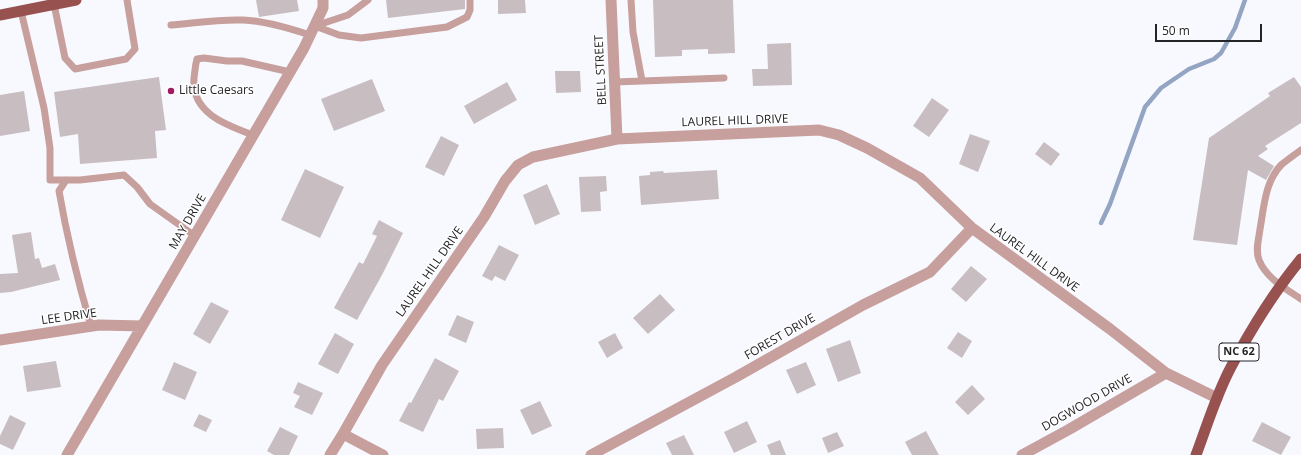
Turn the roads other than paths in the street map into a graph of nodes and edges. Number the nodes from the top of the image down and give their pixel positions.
1 (76, 0) edge
2 (128, 0) edge
3 (323, 0) edge
4 (368, 0) edge
5 (470, 0) edge
6 (611, 0) edge
7 (631, 0) edge
8 (54, 4) junction
9 (21, 11) junction
10 (0, 15) edge
11 (172, 25) dead end
12 (312, 30) junction
13 (290, 72) junction
14 (724, 78) dead end
15 (642, 81) junction
16 (615, 82) junction
17 (253, 135) junction
18 (617, 139) junction
19 (1301, 150) edge
20 (66, 180) junction
21 (972, 228) junction
22 (195, 236) junction
23 (1301, 259) edge
24 (1281, 286) junction
25 (1301, 299) edge
26 (91, 326) junction
27 (142, 326) junction
28 (0, 340) edge
29 (1166, 373) junction
30 (1218, 398) junction
31 (343, 434) junction
32 (67, 455) edge
33 (330, 455) edge
34 (383, 455) edge
35 (591, 455) edge
36 (1022, 455) edge
37 (1196, 455) edge

1 - 8 main road
2 - 8 lane
3 - 12 street, MAY DRIVE
4 - 12 lane
5 - 12 lane
6 - 16 street, BELL STREET
7 - 15 lane
8 - 9 main road
9 - 10 main road
9 - 20 lane
11 - 12 lane
12 - 13 street, MAY DRIVE
13 - 17 street, MAY DRIVE
13 - 17 lane
14 - 15 lane
15 - 16 lane
16 - 18 street, BELL STREET
17 - 22 street, MAY DRIVE
18 - 21 street, LAUREL HILL DRIVE
18 - 31 street, LAUREL HILL DRIVE
19 - 24 lane
20 - 22 lane
20 - 26 lane
21 - 29 street, LAUREL HILL DRIVE
21 - 35 street, FOREST DRIVE
22 - 27 street, MAY DRIVE
23 - 24 main road, NC 62
24 - 25 lane
24 - 30 main road, NC 62
26 - 27 street, LEE DRIVE
26 - 28 street, LEE DRIVE
27 - 32 street, MAY DRIVE
29 - 30 street, LAUREL HILL DRIVE
29 - 36 street, DOGWOOD DRIVE
30 - 37 main road, NC 62
31 - 33 street, LAUREL HILL DRIVE
31 - 34 street

